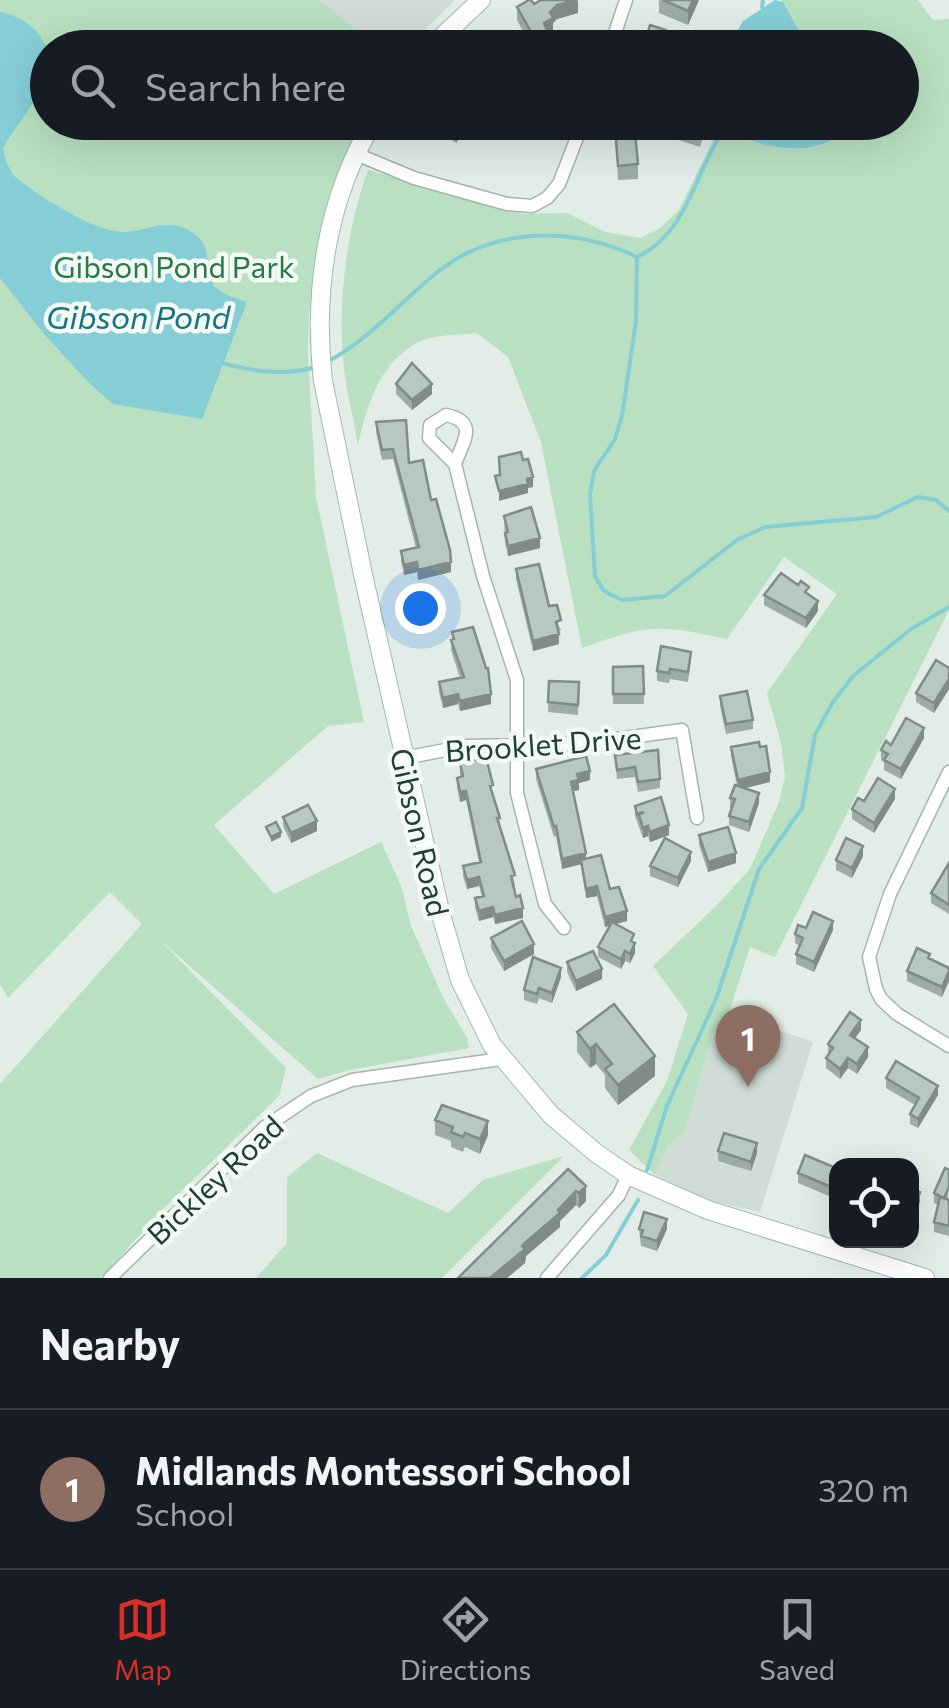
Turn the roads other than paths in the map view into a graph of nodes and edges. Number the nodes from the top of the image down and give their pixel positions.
1 (481, 0) edge
2 (626, 0) edge
3 (449, 30) edge
4 (616, 30) edge
5 (363, 140) edge
6 (576, 140) edge
7 (356, 154) junction
8 (455, 464) dead end
9 (517, 743) junction
10 (404, 758) junction
11 (949, 772) edge
12 (697, 818) dead end
13 (564, 928) dead end
14 (949, 1046) edge
15 (502, 1060) junction
16 (628, 1174) junction
17 (110, 1278) edge
18 (547, 1278) edge
19 (925, 1278) edge

1 - 3 street
2 - 4 street
5 - 7 street, Gibson Road
6 - 7 street
7 - 10 street, Gibson Road
8 - 9 street
9 - 10 street, Brooklet Drive
9 - 12 street, Brooklet Drive
9 - 13 street
10 - 15 street, Gibson Road
11 - 14 street
15 - 16 street, Gibson Road
15 - 17 street, Bickley Road
16 - 18 street
16 - 19 street, Gibson Road

